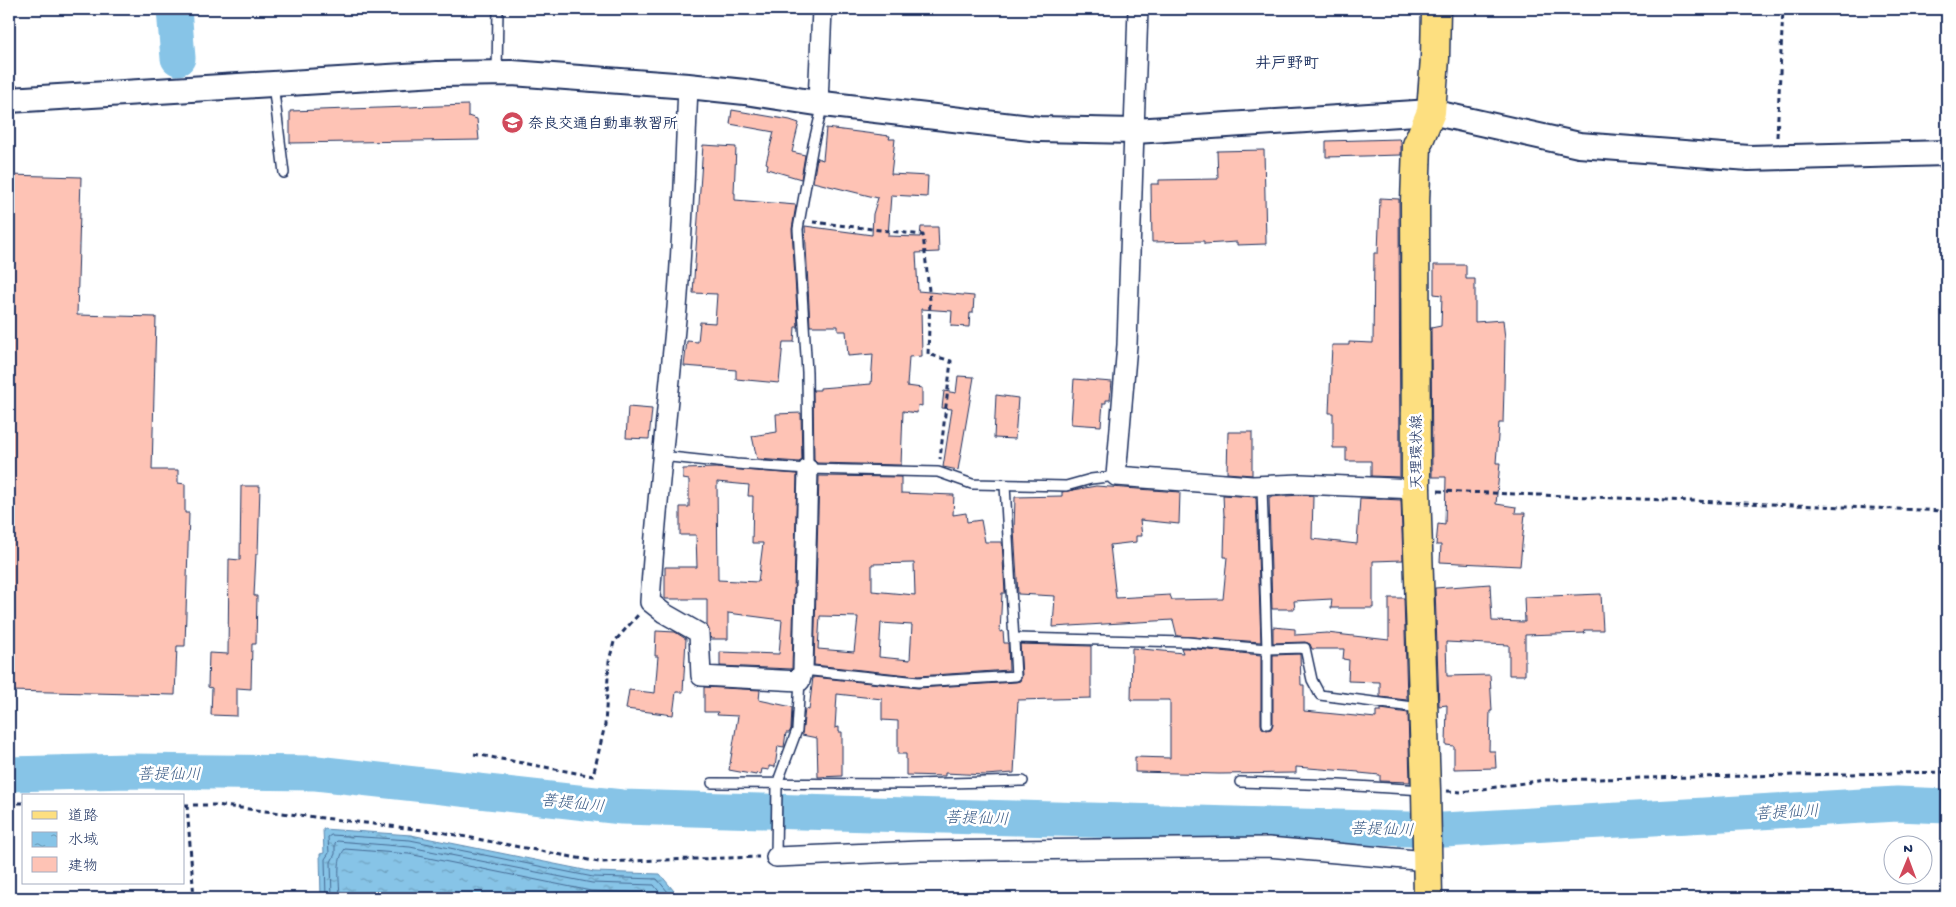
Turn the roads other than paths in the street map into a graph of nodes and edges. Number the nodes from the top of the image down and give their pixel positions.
1 (498, 9) edge
2 (822, 9) edge
3 (1138, 9) edge
4 (1436, 9) edge
5 (496, 73) junction
6 (273, 84) junction
7 (688, 86) junction
8 (9, 100) edge
9 (821, 104) junction
10 (1431, 112) junction
11 (1136, 132) junction
12 (1947, 154) edge
13 (284, 173) dead end
14 (661, 456) junction
15 (808, 469) junction
16 (1116, 476) junction
17 (1005, 485) junction
18 (1262, 486) junction
19 (1416, 489) junction
20 (1015, 638) junction
21 (1267, 649) junction
22 (802, 676) junction
23 (1423, 708) junction
24 (1267, 724) dead end
25 (1023, 781) dead end
26 (1240, 782) dead end
27 (712, 783) dead end
28 (776, 787) junction
29 (1426, 794) junction
30 (776, 853) joint
31 (1427, 857) junction
32 (1428, 898) edge

1 - 5 lane
2 - 9 street
3 - 11 street
4 - 10 main road, 天理環状線
5 - 6 street
5 - 7 street
6 - 8 street
6 - 13 lane
7 - 9 street
7 - 14 street
9 - 11 street
9 - 15 lane
10 - 11 street
10 - 12 street
10 - 19 main road, 天理環状線
11 - 16 street
14 - 15 lane
14 - 22 street
15 - 17 lane
15 - 22 street
16 - 17 lane
16 - 18 street
17 - 20 lane
18 - 19 street
18 - 21 lane
19 - 23 main road, 天理環状線
20 - 21 lane
20 - 22 lane
21 - 23 lane
21 - 24 lane
22 - 28 lane
23 - 29 main road, 天理環状線
25 - 28 lane
26 - 29 lane
27 - 28 lane
28 - 30 lane
29 - 31 main road, 天理環状線
30 - 31 street
31 - 32 main road, 天理環状線

